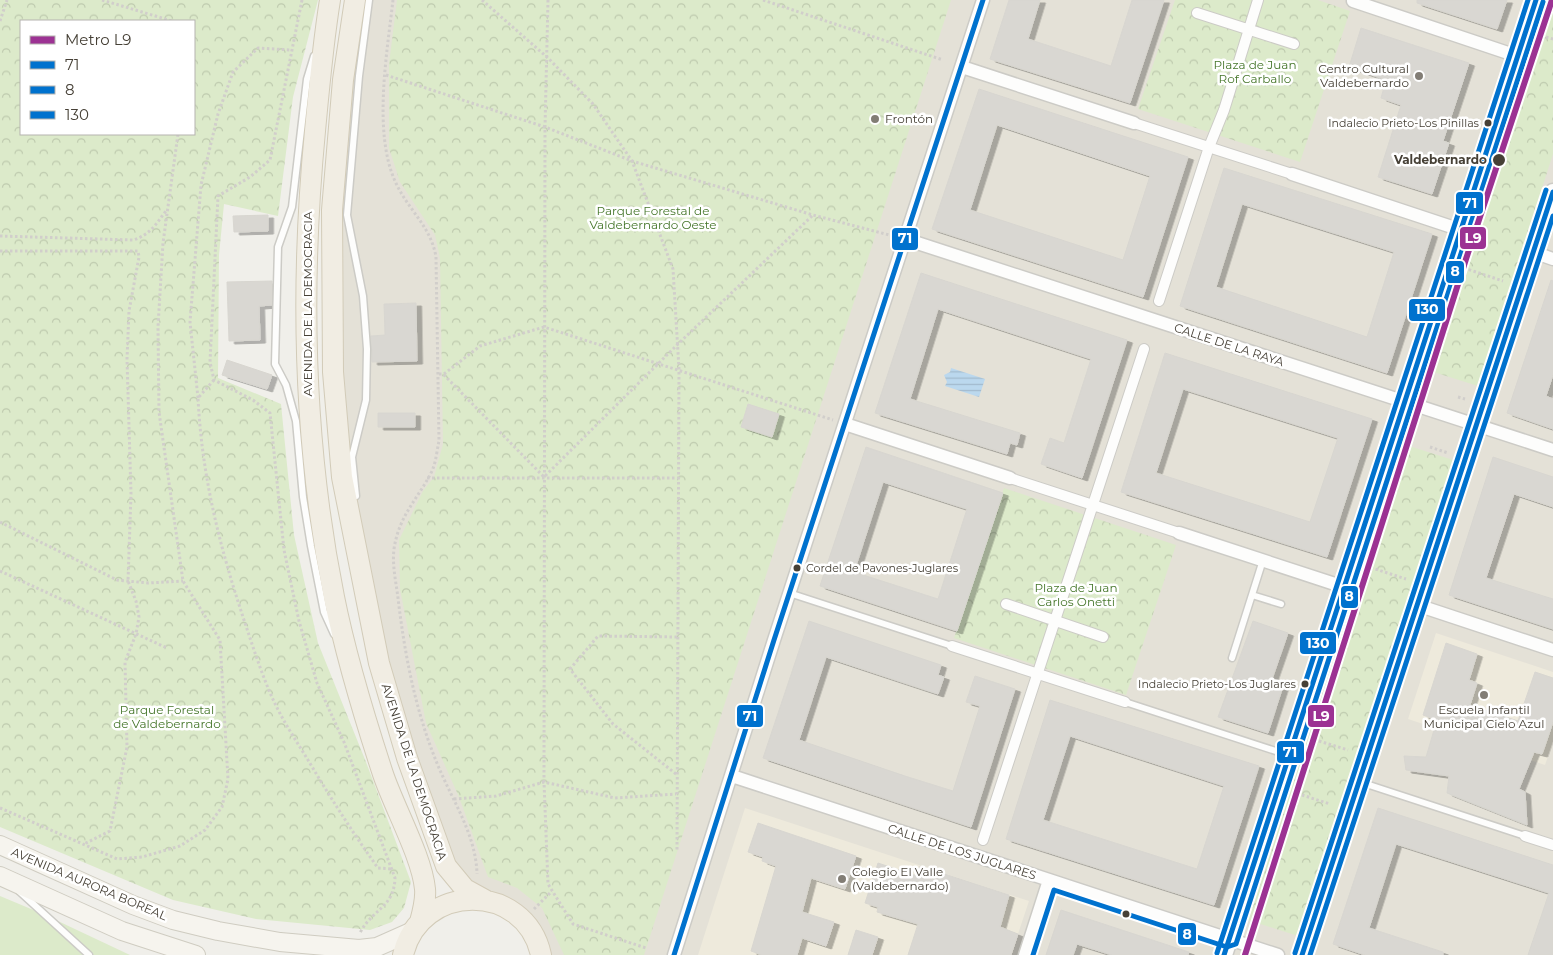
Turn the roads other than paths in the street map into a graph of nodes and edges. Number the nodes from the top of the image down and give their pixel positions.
1 (355, 0) edge
2 (369, 0) edge
3 (983, 0) edge
4 (1258, 0) edge
5 (1536, 0) edge
6 (1351, 1) edge
7 (330, 4) edge
8 (1197, 13) dead end
9 (1250, 31) junction
10 (1294, 44) dead end
11 (1518, 56) junction
12 (962, 67) junction
13 (1134, 123) joint
14 (1208, 147) junction
15 (1292, 174) joint
16 (1553, 192) edge
17 (1461, 230) junction
18 (905, 239) junction
19 (1533, 252) junction
20 (1553, 258) edge
21 (1159, 301) dead end
22 (1144, 349) dead end
23 (1404, 402) junction
24 (845, 424) junction
25 (1476, 425) junction
26 (1553, 450) edge
27 (1010, 478) joint
28 (1094, 505) junction
29 (357, 507) dead end
30 (1180, 533) joint
31 (362, 534) dead end
32 (1263, 560) junction
33 (1344, 587) junction
34 (789, 593) junction
35 (1252, 595) junction
36 (1006, 604) dead end
37 (1281, 604) dead end
38 (1416, 605) junction
39 (1056, 621) junction
40 (1103, 637) dead end
41 (952, 646) joint
42 (1553, 650) edge
43 (1232, 658) dead end
44 (379, 663) junction
45 (1037, 674) junction
46 (354, 678) junction
47 (1125, 702) joint
48 (1289, 755) junction
49 (732, 776) junction
50 (1359, 781) junction
51 (1525, 836) joint
52 (982, 840) dead end
53 (0, 845) edge
54 (1553, 845) edge
55 (3, 877) edge
56 (1049, 880) junction
57 (485, 900) junction
58 (417, 926) junction
59 (1226, 947) edge
60 (89, 955) edge
61 (196, 955) edge
62 (403, 955) edge
63 (541, 955) edge
64 (674, 955) edge
65 (1025, 955) edge
66 (1278, 955) edge
67 (1302, 955) edge

1 - 44 main road, AVENIDA DE LA DEMOCRACIA
2 - 29 lane
3 - 12 street
4 - 9 street
5 - 11 street
6 - 11 street
7 - 46 main road, AVENIDA DE LA DEMOCRACIA
7 - 46 lane
8 - 9 street
9 - 10 street
9 - 14 street
11 - 17 street
12 - 13 street
12 - 18 street
13 - 14 street
14 - 15 street
14 - 21 street
15 - 17 street
16 - 19 street
17 - 23 street
18 - 23 street, CALLE DE LA RAYA
18 - 24 street
19 - 20 street
19 - 25 street
22 - 28 street
23 - 25 street, CALLE DE LA RAYA
23 - 33 street
24 - 27 street
24 - 34 street
25 - 26 street, CALLE DE LA RAYA
25 - 38 street
27 - 28 street
28 - 30 street
28 - 39 street
30 - 32 street
31 - 44 lane
32 - 33 street
32 - 35 lane
33 - 48 street
34 - 41 lane
34 - 49 street
35 - 37 lane
35 - 43 lane
36 - 39 street
38 - 42 street
38 - 50 street
39 - 40 street
39 - 45 street
41 - 45 street
44 - 57 main road, AVENIDA DE LA DEMOCRACIA
45 - 47 street
45 - 52 street
46 - 58 main road, AVENIDA DE LA DEMOCRACIA
47 - 48 lane
48 - 59 street
49 - 56 street, CALLE DE LOS JUGLARES
49 - 64 street
50 - 51 lane
50 - 67 street
51 - 54 street
53 - 58 main road, AVENIDA AURORA BOREAL
55 - 60 lane
55 - 61 main road
56 - 59 street, CALLE DE LOS JUGLARES
56 - 65 street
57 - 58 main road
57 - 63 main road, AVENIDA DE LA DEMOCRACIA
58 - 62 main road, AVENIDA DE LA DEMOCRACIA
59 - 66 street, CALLE DE LOS JUGLARES

